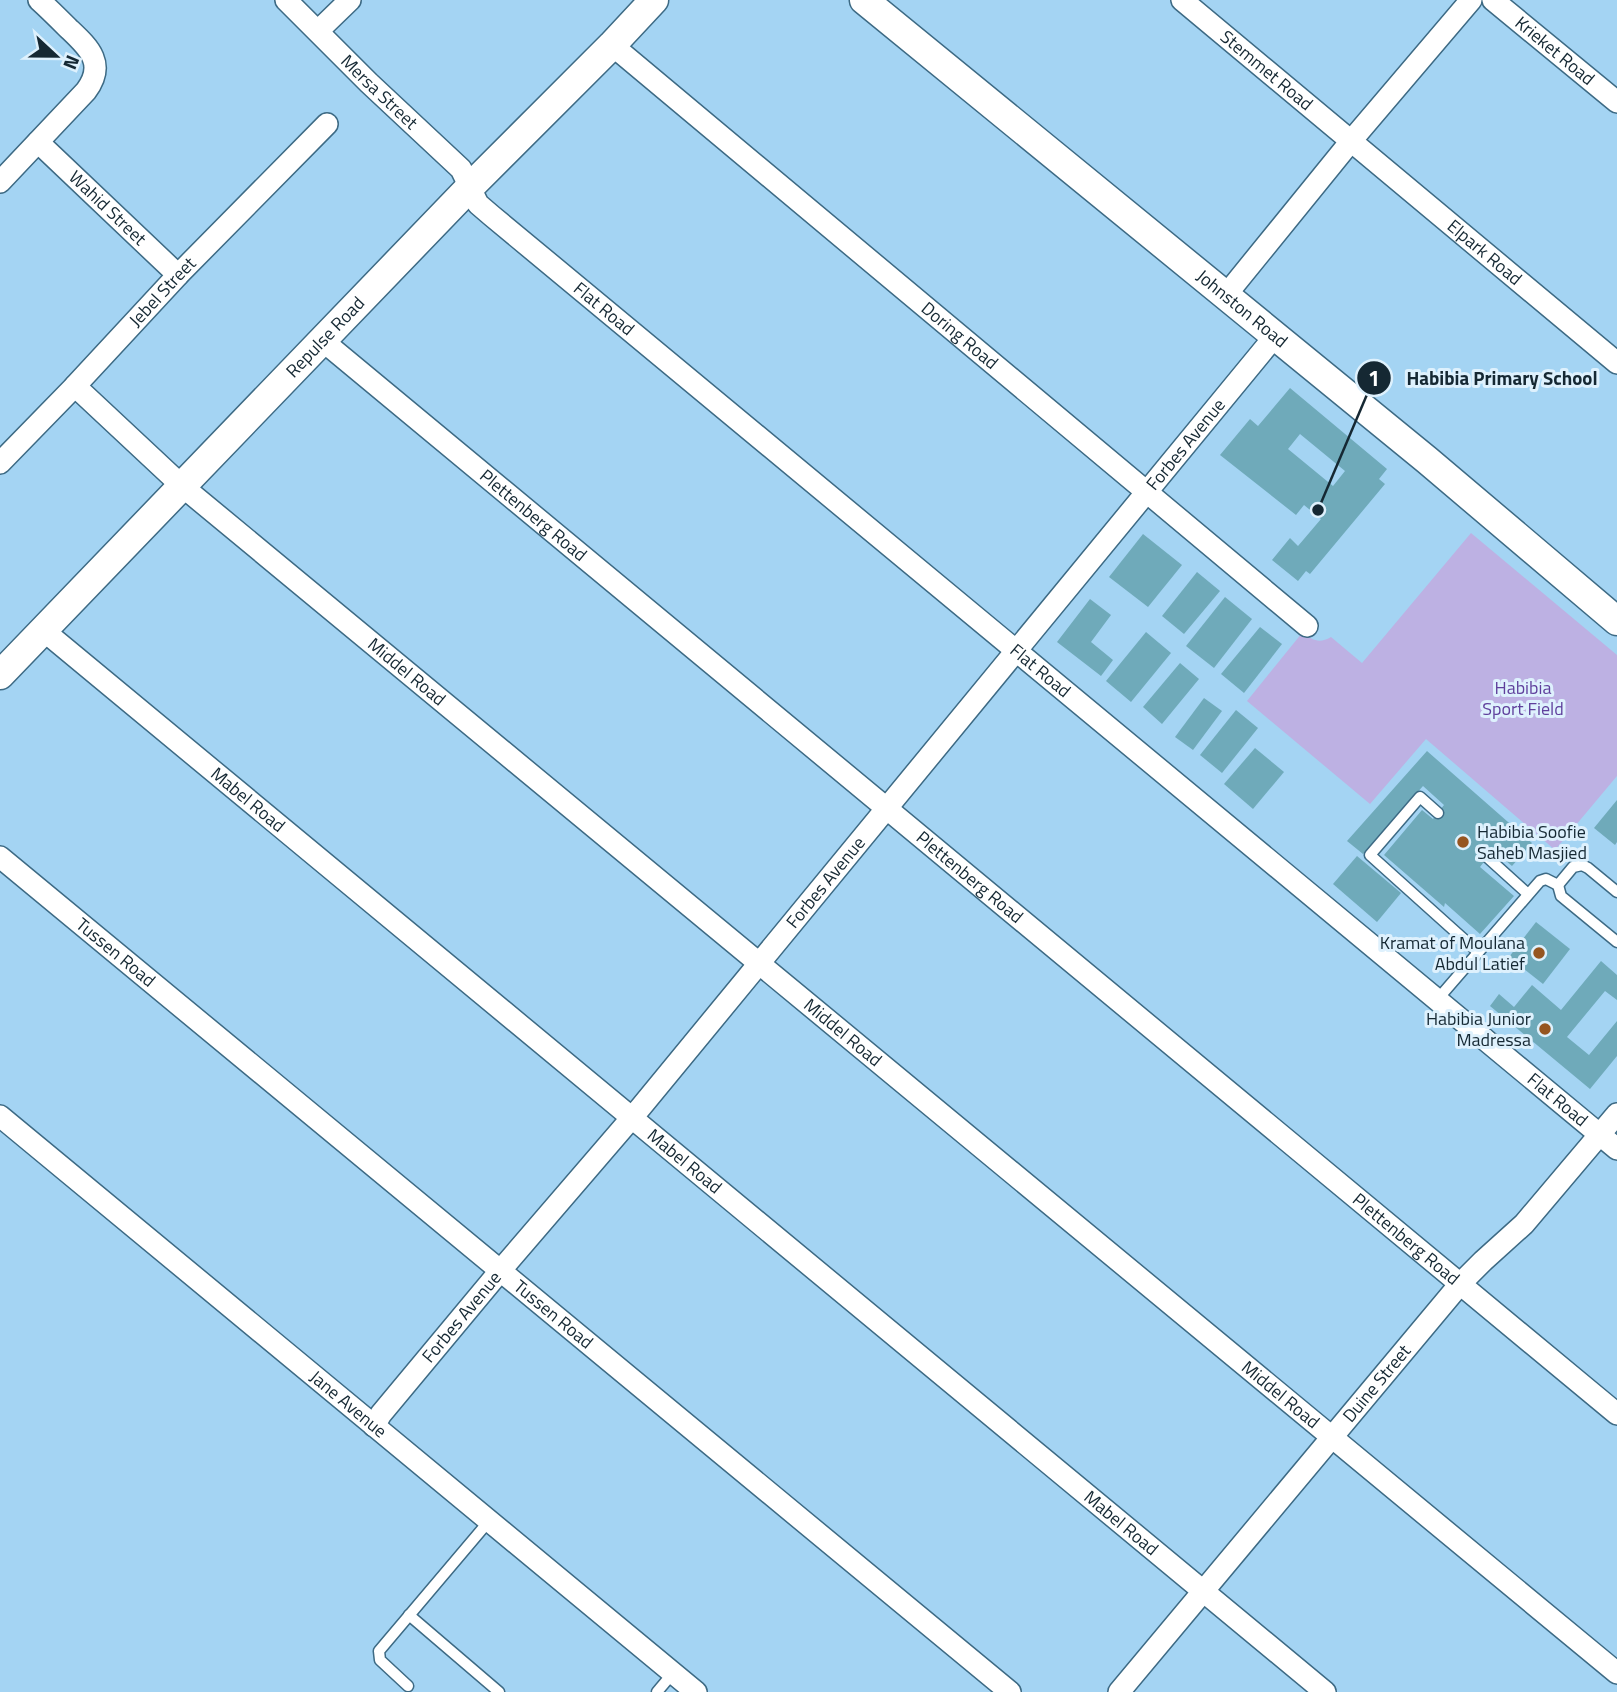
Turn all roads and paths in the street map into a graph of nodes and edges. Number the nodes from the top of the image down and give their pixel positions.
1 (39, 0) edge
2 (286, 0) edge
3 (349, 0) edge
4 (654, 0) edge
5 (864, 0) edge
6 (1182, 0) edge
7 (1471, 0) edge
8 (1493, 0) edge
9 (318, 31) junction
10 (612, 46) junction
11 (1617, 102) edge
12 (327, 124) dead end
13 (1351, 141) junction
14 (37, 142) junction
15 (0, 182) edge
16 (470, 187) junction
17 (178, 275) junction
18 (1226, 295) junction
19 (1275, 336) junction
20 (323, 341) junction
21 (1617, 363) edge
22 (75, 386) junction
23 (0, 463) edge
24 (182, 486) junction
25 (1146, 492) junction
26 (1617, 621) edge
27 (1307, 626) dead end
28 (43, 630) junction
29 (1016, 650) junction
30 (0, 675) edge
31 (886, 808) junction
32 (1438, 813) dead end
33 (0, 857) edge
34 (1487, 858) dead end
35 (1558, 885) junction
36 (1617, 892) edge
37 (1528, 894) junction
38 (1617, 942) edge
39 (1478, 952) junction
40 (759, 962) junction
41 (1437, 1000) junction
42 (1617, 1114) edge
43 (0, 1116) edge
44 (632, 1118) junction
45 (1599, 1135) junction
46 (1617, 1150) edge
47 (500, 1271) junction
48 (1460, 1284) junction
49 (1617, 1413) edge
50 (374, 1426) junction
51 (1331, 1437) junction
52 (489, 1521) junction
53 (1203, 1592) junction
54 (409, 1615) junction
55 (673, 1673) junction
56 (1617, 1673) edge
57 (408, 1686) dead end
58 (499, 1692) edge
59 (657, 1692) edge
60 (696, 1692) edge
61 (1010, 1692) edge
62 (1119, 1692) edge
63 (1325, 1692) edge

1 - 14 street
2 - 9 street, Mersa Street
3 - 9 street
4 - 10 street, Repulse Road
5 - 18 street, Johnston Road
6 - 13 street, Stemmet Road
7 - 13 street
8 - 11 street, Krieket Road
9 - 16 street, Mersa Street
10 - 16 street, Repulse Road
10 - 25 street, Doring Road
12 - 17 street, Jebel Street
13 - 18 street
13 - 21 street, Elpark Road
14 - 15 street
14 - 17 street, Wahid Street
16 - 20 street, Repulse Road
16 - 29 street, Flat Road
17 - 22 street, Jebel Street
18 - 19 street, Johnston Road
19 - 25 street, Forbes Avenue
19 - 26 street, Johnston Road
20 - 24 street, Repulse Road
20 - 31 street, Plettenberg Road
22 - 23 street, Jebel Street
22 - 24 street, Middel Road
24 - 28 street, Repulse Road
24 - 40 street, Middel Road
25 - 27 street, Doring Road
25 - 29 street, Forbes Avenue
28 - 30 street, Repulse Road
28 - 44 street, Mabel Road
29 - 31 street, Forbes Avenue
29 - 41 street, Flat Road
31 - 40 street, Forbes Avenue
31 - 48 street, Plettenberg Road
32 - 39 lane
33 - 47 street, Tussen Road
34 - 37 lane
35 - 36 lane
35 - 37 lane
35 - 38 lane
37 - 39 lane
39 - 41 lane
40 - 44 street, Forbes Avenue
40 - 51 street, Middel Road
41 - 45 street, Flat Road
42 - 45 street, Duine Street
43 - 50 street, Jane Avenue
44 - 47 street, Forbes Avenue
44 - 53 street, Mabel Road
45 - 46 street, Flat Road
45 - 48 street, Duine Street
47 - 50 street, Forbes Avenue
47 - 61 street, Tussen Road
48 - 49 street, Plettenberg Road
48 - 51 street, Duine Street
50 - 52 street, Jane Avenue
51 - 53 street, Duine Street
51 - 56 street, Middel Road
52 - 54 lane
52 - 55 street, Jane Avenue
53 - 62 street, Duine Street
53 - 63 street, Mabel Road
54 - 57 lane
54 - 58 lane
55 - 59 lane
55 - 60 street, Jane Avenue

